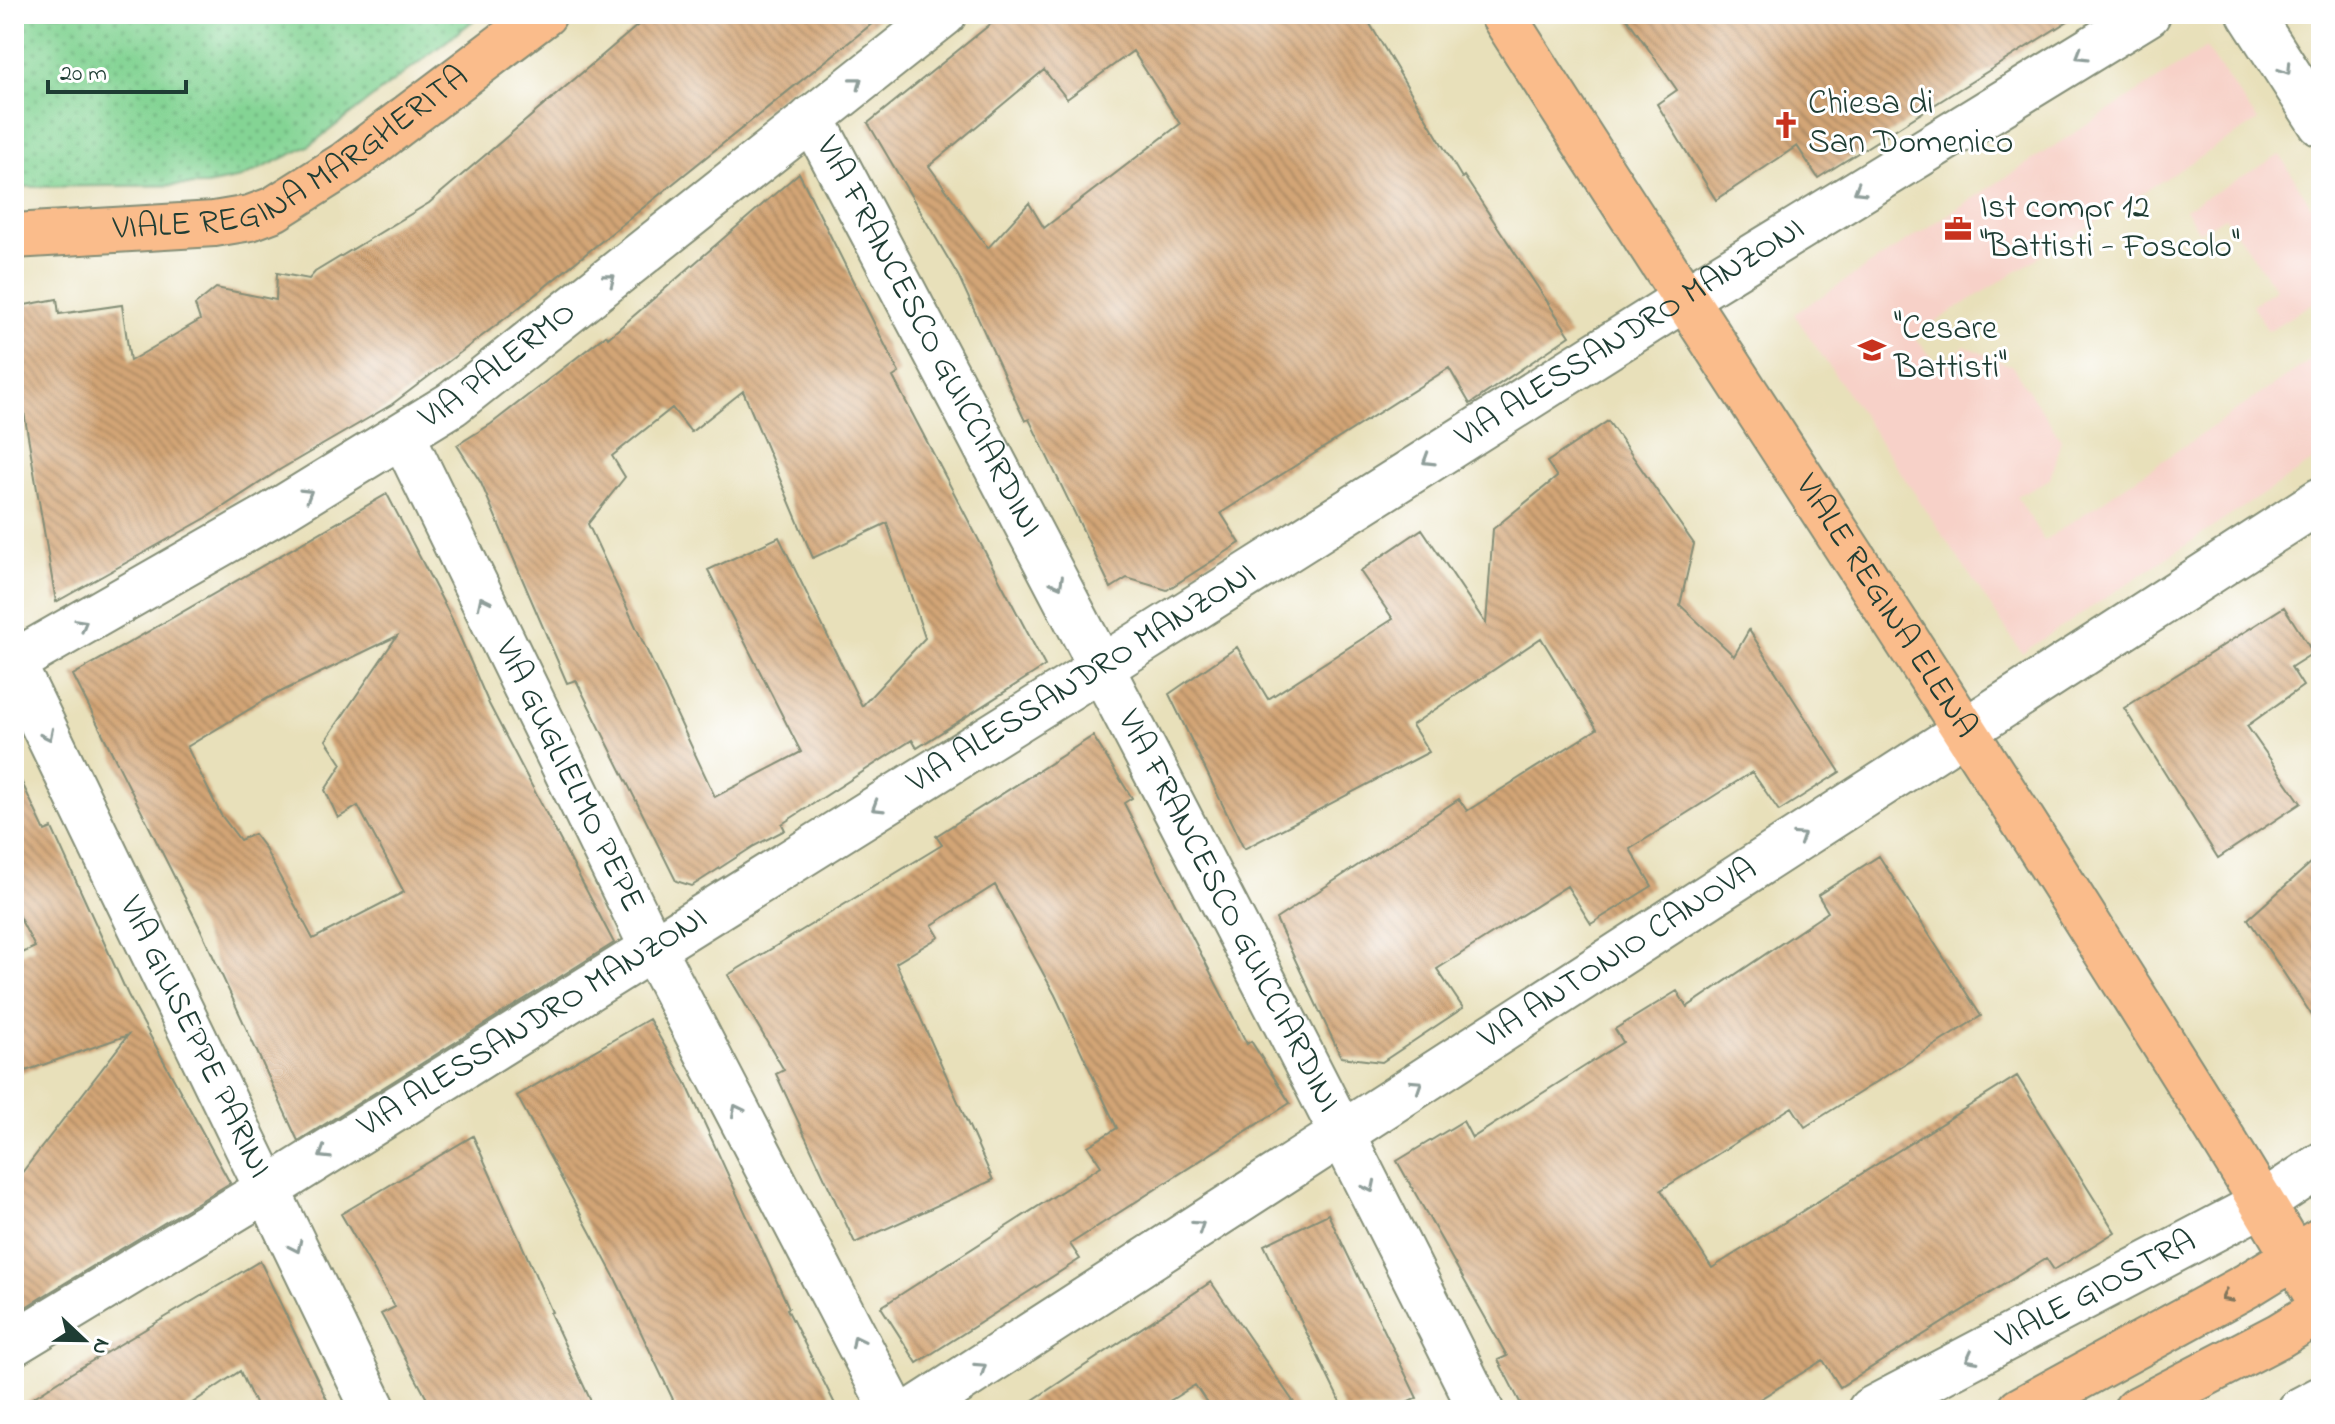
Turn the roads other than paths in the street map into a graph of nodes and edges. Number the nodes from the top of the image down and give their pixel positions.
1 (544, 14) edge
2 (944, 14) edge
3 (1502, 14) edge
4 (2148, 14) edge
5 (2250, 14) edge
6 (812, 118) junction
7 (2321, 124) edge
8 (14, 236) edge
9 (1684, 299) junction
10 (403, 436) junction
11 (2321, 500) edge
12 (14, 664) edge
13 (1102, 667) junction
14 (1966, 730) junction
15 (652, 947) junction
16 (1343, 1133) junction
17 (2321, 1165) edge
18 (268, 1189) junction
19 (2262, 1204) junction
20 (2307, 1249) edge
21 (2321, 1303) edge
22 (2321, 1310) edge
23 (14, 1343) edge
24 (2321, 1399) edge
25 (374, 1410) edge
26 (893, 1410) edge
27 (915, 1410) edge
28 (1481, 1410) edge
29 (1870, 1410) edge
30 (2020, 1410) edge
31 (2136, 1410) edge
32 (2300, 1410) edge

1 - 8 main road, VIALE REGINA MARGHERITA
6 -> 2 street, VIA PALERMO
3 - 9 main road, VIALE REGINA ELENA
4 -> 9 street, VIA ALESSANDRO MANZONI
5 -> 7 street
10 -> 6 street, VIA PALERMO
6 -> 13 street, VIA FRANCESCO GUICCIARDINI
9 -> 13 street, VIA ALESSANDRO MANZONI
9 - 14 main road, VIALE REGINA ELENA
12 -> 10 street, VIA PALERMO
15 -> 10 street, VIA GUGLIELMO PEPE
11 - 14 street, VIA ANTONIO CANOVA
12 -> 18 street, VIA GIUSEPPE PARINI
13 -> 15 street, VIA ALESSANDRO MANZONI
13 - 16 street, VIA FRANCESCO GUICCIARDINI
16 -> 14 street, VIA ANTONIO CANOVA
14 - 19 main road, VIALE REGINA ELENA
15 -> 18 street, VIA ALESSANDRO MANZONI
26 -> 15 street, VIA GUGLIELMO PEPE
27 -> 16 street, VIA ANTONIO CANOVA
16 -> 28 street, VIA FRANCESCO GUICCIARDINI
17 - 19 street, VIALE GIOSTRA
18 - 23 street, VIA ALESSANDRO MANZONI
18 -> 25 street, VIA GIUSEPPE PARINI
19 - 20 main road, VIALE REGINA ELENA
19 -> 29 street, VIALE GIOSTRA
20 - 21 main road, VIALE REGINA ELENA
20 -> 30 main road, VIALE GIOSTRA
22 - 31 main road
24 - 32 street

